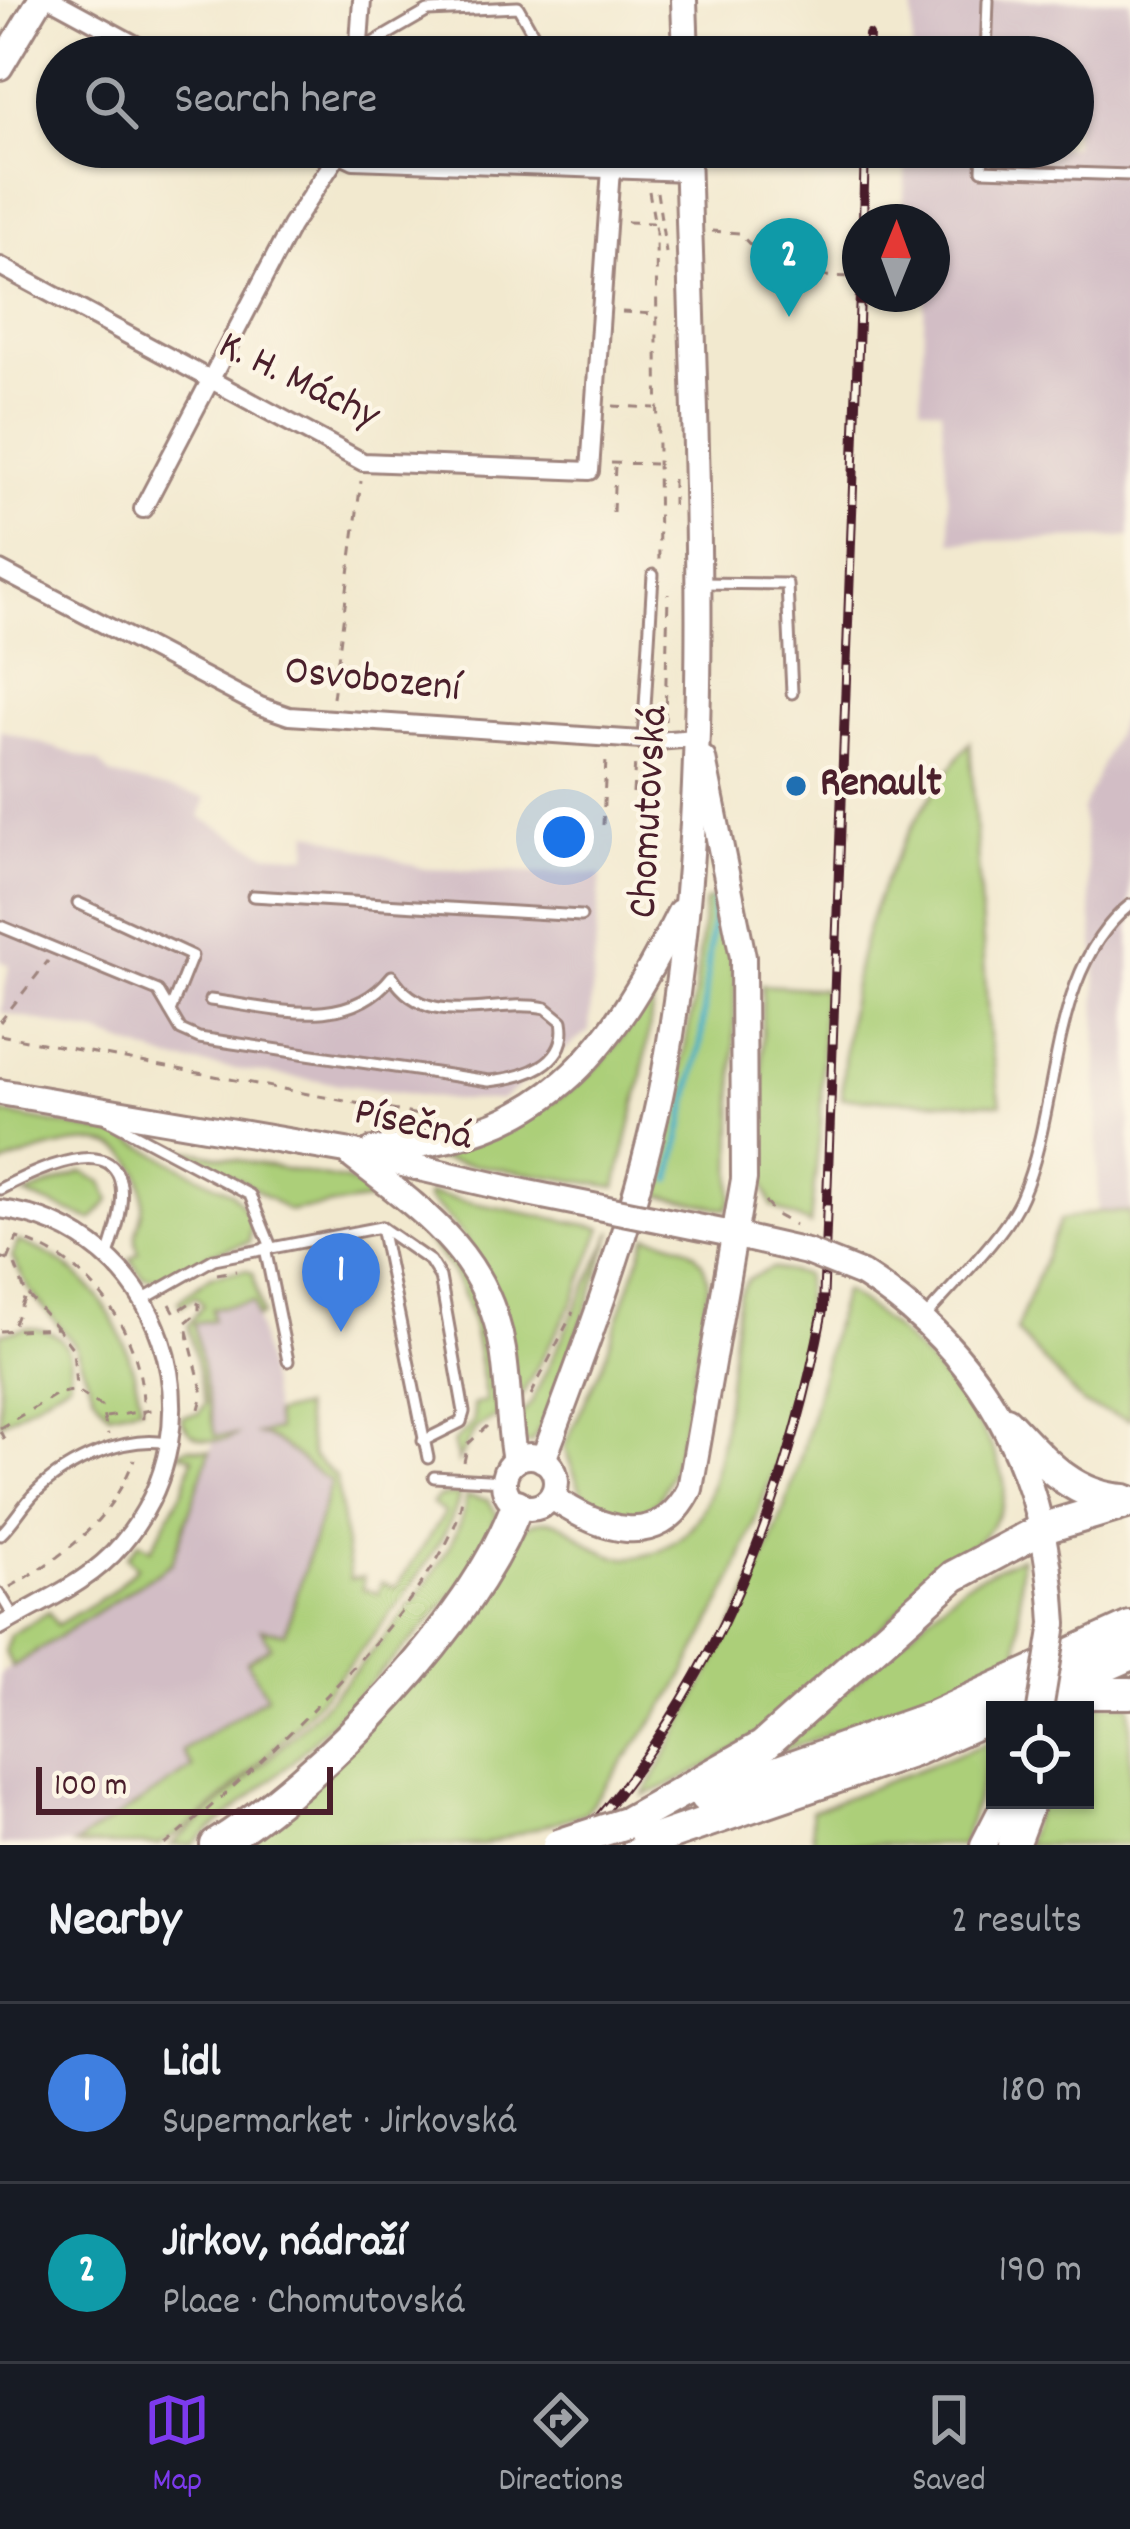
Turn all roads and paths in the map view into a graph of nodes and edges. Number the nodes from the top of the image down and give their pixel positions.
1 (40, 0) edge
2 (52, 0) edge
3 (362, 0) edge
4 (684, 0) edge
5 (988, 0) edge
6 (119, 36) edge
7 (359, 36) edge
8 (387, 36) edge
9 (538, 36) edge
10 (685, 36) edge
11 (987, 36) edge
12 (0, 68) edge
13 (332, 168) edge
14 (592, 168) edge
15 (660, 168) edge
16 (688, 168) edge
17 (982, 168) edge
18 (608, 169) junction
19 (650, 171) junction
20 (1130, 175) edge
21 (623, 222) dead end
22 (655, 223) junction
23 (690, 231) junction
24 (0, 266) edge
25 (669, 270) dead end
26 (842, 277) edge
27 (618, 312) dead end
28 (656, 314) junction
29 (210, 382) junction
30 (614, 406) dead end
31 (657, 408) junction
32 (672, 459) dead end
33 (363, 462) junction
34 (616, 463) junction
35 (657, 465) junction
36 (596, 467) junction
37 (143, 509) dead end
38 (613, 512) dead end
39 (674, 525) dead end
40 (0, 570) edge
41 (656, 571) joint
42 (668, 580) dead end
43 (685, 584) junction
44 (676, 650) dead end
45 (792, 693) dead end
46 (331, 720) junction
47 (673, 721) dead end
48 (696, 738) junction
49 (645, 741) junction
50 (607, 751) dead end
51 (633, 794) dead end
52 (603, 825) dead end
53 (253, 896) dead end
54 (688, 896) junction
55 (78, 902) dead end
56 (1130, 904) edge
57 (581, 916) dead end
58 (0, 926) edge
59 (57, 950) junction
60 (210, 1000) dead end
61 (170, 1011) junction
62 (0, 1022) edge
63 (0, 1035) edge
64 (0, 1092) edge
65 (87, 1108) junction
66 (452, 1138) junction
67 (346, 1151) junction
68 (0, 1189) edge
69 (762, 1197) dead end
70 (0, 1209) edge
71 (381, 1228) junction
72 (729, 1234) junction
73 (808, 1241) junction
74 (268, 1248) junction
75 (108, 1255) junction
76 (0, 1257) edge
77 (8, 1260) junction
78 (243, 1269) dead end
79 (212, 1273) dead end
80 (26, 1294) junction
81 (142, 1300) junction
82 (172, 1300) dead end
83 (179, 1311) junction
84 (923, 1320) junction
85 (185, 1323) junction
86 (12, 1328) junction
87 (57, 1328) junction
88 (0, 1331) edge
89 (288, 1361) dead end
90 (76, 1390) junction
91 (44, 1402) junction
92 (144, 1409) junction
93 (171, 1412) junction
94 (52, 1413) dead end
95 (106, 1417) junction
96 (1006, 1422) junction
97 (0, 1430) edge
98 (140, 1439) junction
99 (5, 1441) dead end
100 (423, 1441) junction
101 (167, 1443) junction
102 (109, 1449) junction
103 (428, 1458) dead end
104 (543, 1460) junction
105 (434, 1477) dead end
106 (512, 1482) junction
107 (552, 1497) junction
108 (1130, 1501) edge
109 (1045, 1528) junction
110 (0, 1534) edge
111 (0, 1593) edge
112 (7, 1622) edge
113 (1130, 1627) edge
114 (1130, 1655) edge
115 (1130, 1693) edge
116 (1026, 1701) edge
117 (1041, 1701) edge
118 (1071, 1701) edge
119 (986, 1719) edge
120 (986, 1733) edge
121 (911, 1752) junction
122 (1002, 1809) edge
123 (1004, 1809) edge
124 (1027, 1809) edge
125 (632, 1834) edge
126 (216, 1845) edge
127 (558, 1845) edge
128 (982, 1845) edge
129 (994, 1845) edge
130 (1013, 1845) edge

1 - 12 street
2 - 6 street
3 - 7 street
4 - 10 street
5 - 11 lane
8 - 9 lane
13 - 29 street
14 - 18 street
15 - 19 street
16 - 23 street, Chomutovská
17 - 20 lane
18 - 19 street
18 - 36 street
19 - 22 path
19 - 25 path
21 - 22 path
22 - 28 path
23 - 26 path
23 - 43 street, Chomutovská
24 - 29 street, K. H. Máchy
27 - 28 path
28 - 31 path
29 - 33 street, K. H. Máchy
29 - 37 street
30 - 31 path
31 - 35 path
32 - 39 path
33 - 36 street, K. H. Máchy
33 - 46 path
34 - 35 path
34 - 36 path
34 - 38 path
35 - 41 path
40 - 46 street, Osvobození
41 - 49 lane
42 - 49 path
43 - 44 path
43 - 45 lane
43 - 48 street, Chomutovská
46 - 49 street, Osvobození
47 - 49 path
48 - 49 street, Osvobození
48 - 54 street, Chomutovská
48 - 72 street
49 - 51 path
50 - 52 path
53 - 57 lane
54 - 66 street
54 - 104 street, Chomutovská
55 - 61 lane
56 - 84 lane
58 - 59 lane
59 - 61 lane
59 - 62 path
60 - 61 lane
63 - 66 path
64 - 65 street, Písečná
65 - 67 street, Písečná
65 - 74 lane
66 - 67 street
67 - 72 street, Písečná, bridge
67 - 106 street
68 - 75 lane
69 - 73 path
70 - 75 street
71 - 74 lane
71 - 100 lane
71 - 100 lane
72 - 73 street, Písečná
72 - 107 street
73 - 84 street, Písečná, bridge
74 - 81 lane
74 - 89 lane
75 - 81 street
76 - 77 path
77 - 80 path
77 - 92 path
78 - 79 path
80 - 86 path
80 - 87 path
81 - 93 street
82 - 83 path
83 - 85 path
83 - 85 path
84 - 96 street, Písečná
85 - 93 path
86 - 87 path
86 - 88 path
87 - 90 path
90 - 91 path
90 - 95 path
91 - 94 path
91 - 97 path
92 - 93 path
92 - 95 path
92 - 98 path
93 - 101 street
95 - 102 path
96 - 108 highway
96 - 109 street, Písečná
97 - 99 path
98 - 101 lane
98 - 102 lane
98 - 111 path
100 - 103 lane
101 - 112 street
102 - 110 lane
104 - 106 street
104 - 107 street
105 - 106 lane
106 - 107 street
106 - 126 highway
108 - 109 highway
109 - 117 street, Písečná, bridge
109 - 125 highway
111 - 112 lane
113 - 125 highway
114 - 116 highway
115 - 118 highway
119 - 121 highway
120 - 121 highway
121 - 125 highway
122 - 128 street
123 - 129 street
124 - 130 highway
125 - 127 highway, bridge

